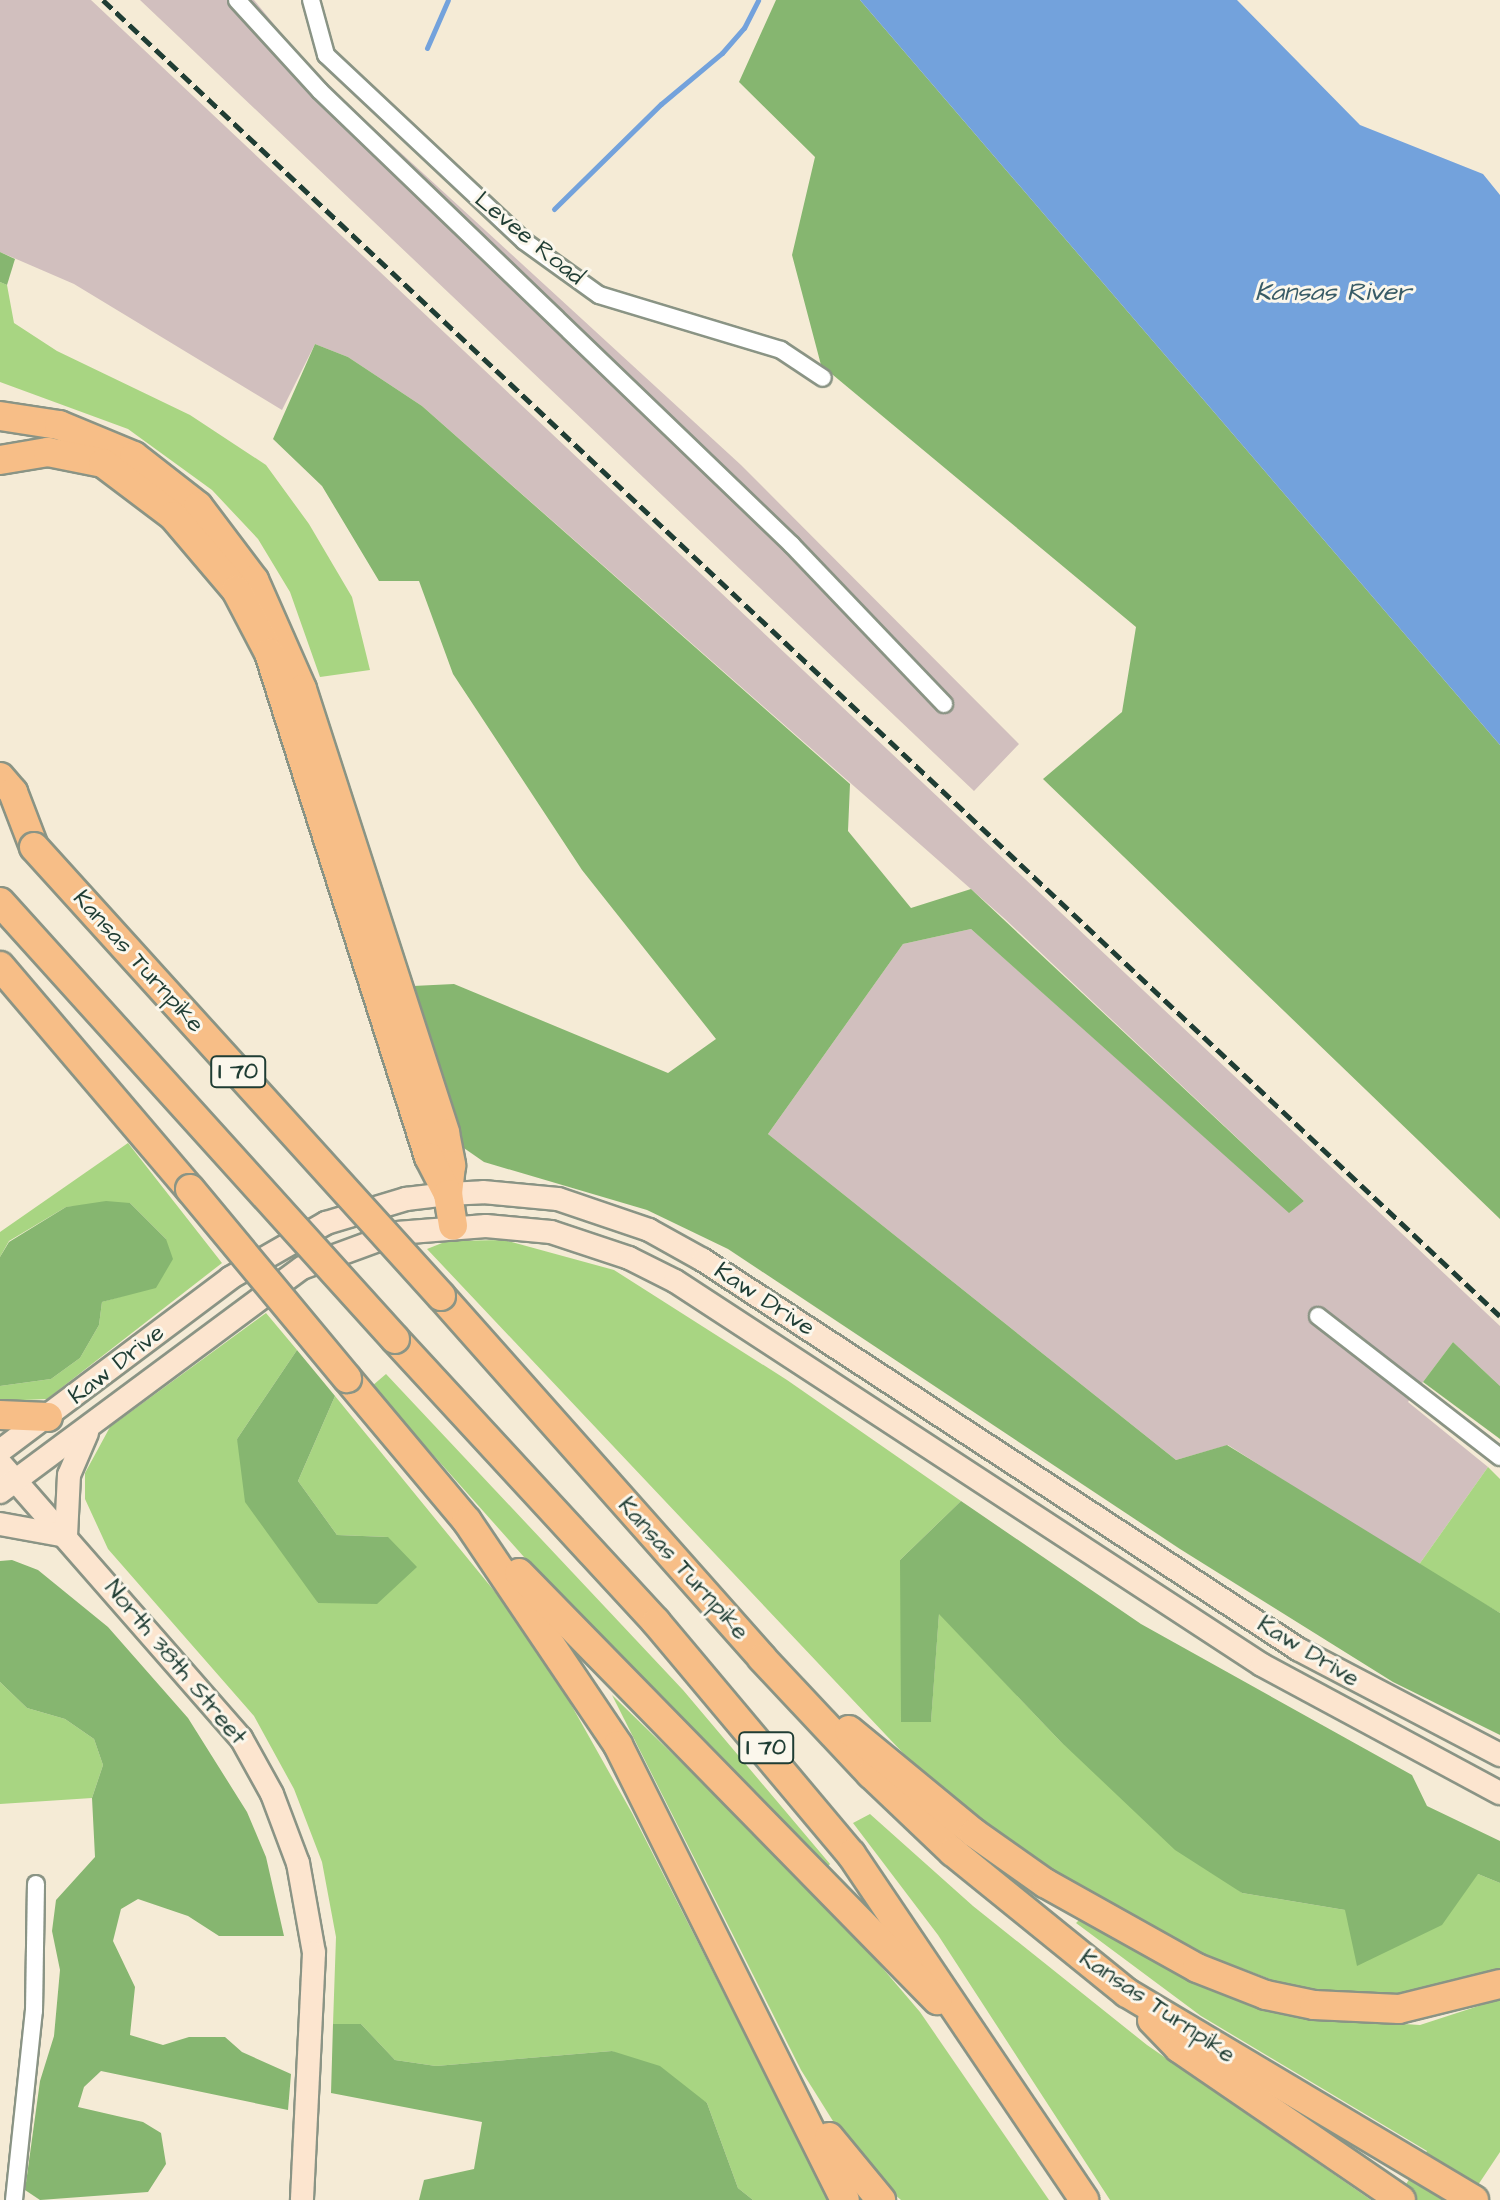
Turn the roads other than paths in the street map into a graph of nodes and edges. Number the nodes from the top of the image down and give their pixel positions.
1 (237, 0) edge
2 (311, 0) edge
3 (823, 378) dead end
4 (0, 416) edge
5 (0, 460) edge
6 (944, 704) dead end
7 (0, 777) edge
8 (319, 777) junction
9 (0, 813) edge
10 (34, 847) junction
11 (0, 902) edge
12 (0, 966) edge
13 (448, 1194) junction
14 (453, 1226) junction
15 (1318, 1316) dead end
16 (0, 1415) edge
17 (48, 1417) junction
18 (92, 1425) junction
19 (0, 1451) edge
20 (1500, 1457) edge
21 (0, 1463) edge
22 (8, 1487) edge
23 (467, 1521) junction
24 (0, 1524) edge
25 (66, 1536) junction
26 (762, 1658) junction
27 (1500, 1755) edge
28 (1500, 1793) edge
29 (36, 1884) dead end
30 (1500, 1984) edge
31 (1127, 1993) junction
32 (990, 2057) junction
33 (788, 2082) junction
34 (14, 2200) edge
35 (302, 2200) edge
36 (845, 2200) edge
37 (881, 2200) edge
38 (1084, 2200) edge
39 (1401, 2200) edge
40 (1474, 2200) edge

1 - 6 street
2 - 3 street, Levee Road
4 - 8 highway
5 - 8 highway
7 - 10 highway
8 - 13 highway
9 - 10 highway, Kansas Turnpike / I 70
10 - 26 highway, Kansas Turnpike / I 70, bridge
11 - 32 highway, I 70, bridge
12 - 23 highway, bridge
13 - 14 highway
13 - 17 main road, Kaw Drive
13 - 27 main road, Kaw Drive
14 - 18 main road, Kaw Drive
14 - 28 main road, Kaw Drive
15 - 20 street
16 - 17 highway
17 - 19 main road, Kaw Drive
18 - 22 main road, Kaw Drive
18 - 25 main road
21 - 22 main road, North 38th Street
22 - 25 main road, North 38th Street
23 - 32 highway
23 - 33 highway
24 - 25 main road
25 - 35 main road, North 38th Street
26 - 30 highway
26 - 31 highway, Kansas Turnpike / I 70
29 - 34 street
31 - 39 highway
31 - 40 highway, Kansas Turnpike / I 70
32 - 38 highway, I 70
33 - 36 highway
33 - 37 highway

